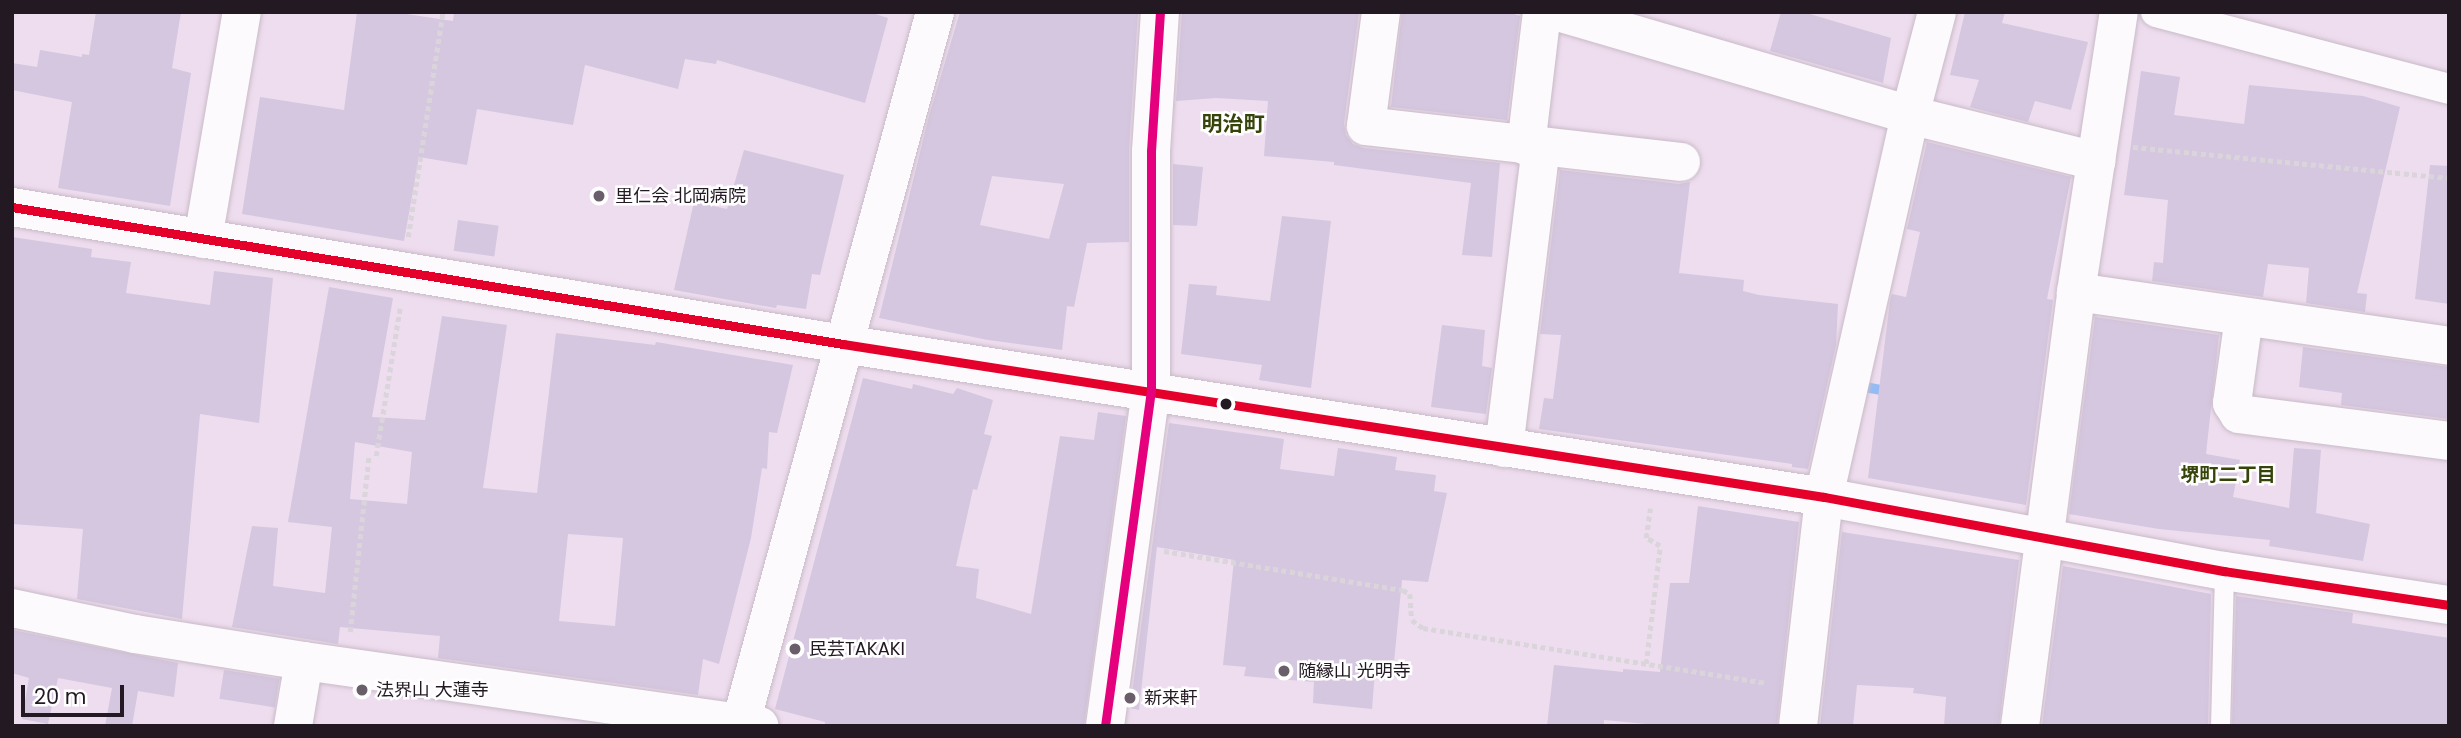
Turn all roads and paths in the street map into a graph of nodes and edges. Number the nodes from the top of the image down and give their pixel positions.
1 (242, 12) edge
2 (443, 12) edge
3 (934, 12) edge
4 (1160, 12) edge
5 (1381, 12) edge
6 (1542, 12) edge
7 (1558, 12) edge
8 (1937, 12) edge
9 (2119, 12) edge
10 (2156, 12) edge
11 (2449, 89) edge
12 (1910, 115) junction
13 (1534, 147) junction
14 (2097, 153) junction
15 (1681, 162) dead end
16 (2449, 178) edge
17 (12, 207) edge
18 (203, 239) junction
19 (402, 288) junction
20 (2076, 292) junction
21 (2244, 317) junction
22 (844, 344) junction
23 (2449, 346) edge
24 (1151, 391) junction
25 (2449, 441) edge
26 (1504, 448) junction
27 (369, 455) dead end
28 (376, 456) dead end
29 (1824, 497) junction
30 (1650, 503) dead end
31 (2043, 537) junction
32 (1128, 547) junction
33 (2224, 571) junction
34 (2449, 605) edge
35 (12, 608) edge
36 (304, 661) junction
37 (1646, 664) junction
38 (346, 667) junction
39 (1802, 688) junction
40 (746, 724) edge
41 (293, 726) edge
42 (1105, 726) edge
43 (1798, 726) edge
44 (2020, 726) edge
45 (2220, 726) edge

1 - 18 street
2 - 19 path
3 - 22 street
4 - 24 street
5 - 13 street
6 - 13 street
7 - 12 street
8 - 12 street
9 - 14 street
10 - 11 street
12 - 14 street
12 - 29 street
13 - 15 street
13 - 26 street
14 - 16 path
14 - 20 street
17 - 18 street
18 - 19 street
19 - 22 street
19 - 28 path
20 - 21 street
20 - 31 street
21 - 23 street
21 - 25 street
22 - 24 street
22 - 40 street
24 - 26 street
24 - 32 street
26 - 29 street
27 - 38 path
29 - 31 street
29 - 39 street
30 - 37 path
31 - 33 street
31 - 44 street
32 - 37 path
32 - 42 street
33 - 34 street
33 - 45 lane
35 - 36 street
36 - 38 street
36 - 41 street
37 - 39 path
38 - 40 street
39 - 43 street

